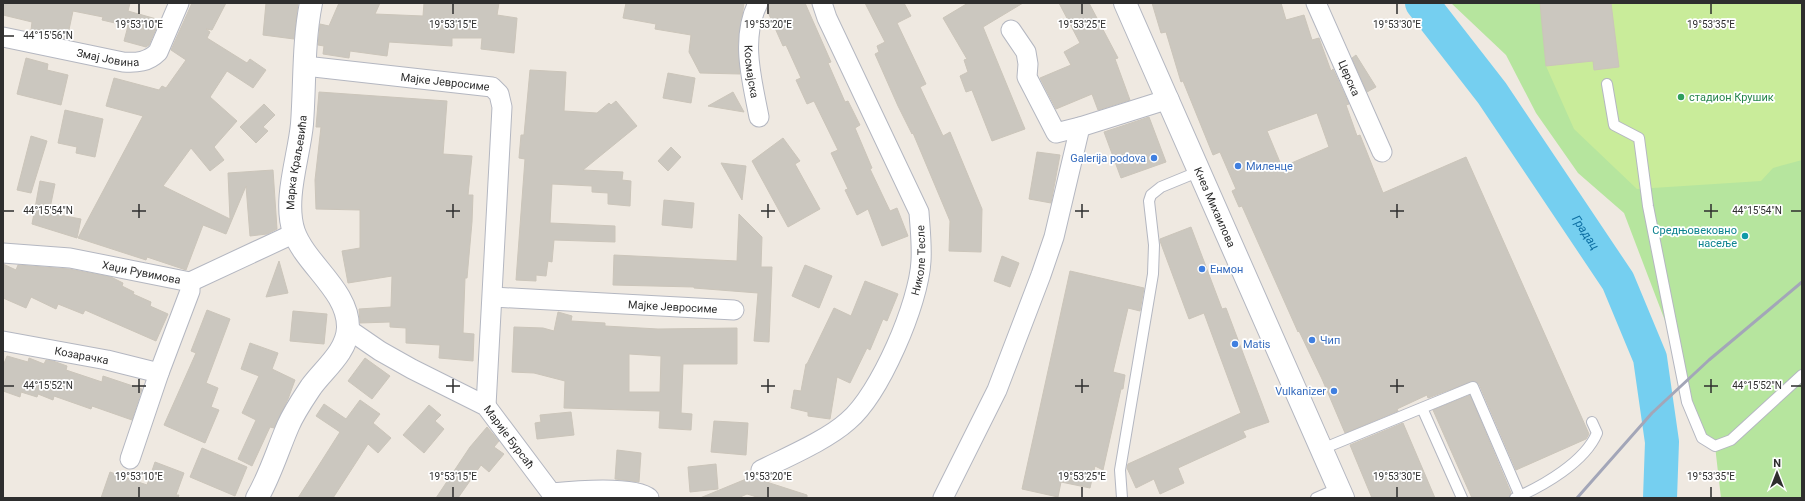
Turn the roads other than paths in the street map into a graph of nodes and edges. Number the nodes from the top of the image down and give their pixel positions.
1 (179, 3) edge
2 (311, 3) edge
3 (758, 3) edge
4 (822, 3) edge
5 (1125, 3) edge
6 (1316, 3) edge
7 (1011, 30) dead end
8 (3, 37) edge
9 (305, 66) junction
10 (1607, 84) dead end
11 (1169, 99) junction
12 (758, 117) dead end
13 (1080, 127) junction
14 (1382, 152) dead end
15 (1200, 171) junction
16 (295, 233) junction
17 (3, 254) edge
18 (190, 282) junction
19 (493, 297) junction
20 (734, 310) dead end
21 (348, 329) junction
22 (3, 341) edge
23 (159, 373) junction
24 (1802, 376) edge
25 (486, 406) junction
26 (1422, 408) junction
27 (1592, 422) dead end
28 (1322, 449) junction
29 (130, 458) dead end
30 (761, 470) dead end
31 (1341, 493) edge
32 (553, 496) edge
33 (1517, 497) edge
34 (257, 498) edge
35 (649, 498) edge
36 (943, 498) edge
37 (1122, 498) edge
38 (1316, 498) edge
39 (1462, 498) edge

1 - 8 street, Змај Јовина
2 - 9 street, Марка Краљевића
3 - 12 street, Космајска
4 - 30 street, Николе Тесле
5 - 11 street, Кнез Михаилова
6 - 14 street, Церска
7 - 13 street
9 - 16 street, Марка Краљевића
9 - 19 street, Мајке Јевросиме
10 - 24 lane
11 - 13 street
11 - 15 street, Кнез Михаилова
13 - 36 street
15 - 28 street, Кнез Михаилова
15 - 37 lane
16 - 18 street, Хаџи Рувимова
16 - 21 street, Марка Краљевића
17 - 18 street, Хаџи Рувимова
18 - 23 street
19 - 20 street, Мајке Јевросиме
19 - 25 street, Мајке Јевросиме
21 - 25 street, Марије Бурсаћ
21 - 34 street, Марка Краљевића
22 - 23 street, Козарачка
23 - 29 street
25 - 32 street, Марије Бурсаћ
26 - 28 lane
26 - 33 lane
26 - 39 lane
27 - 33 lane
28 - 31 street, Кнез Михаилова
31 - 38 lane
32 - 35 street

